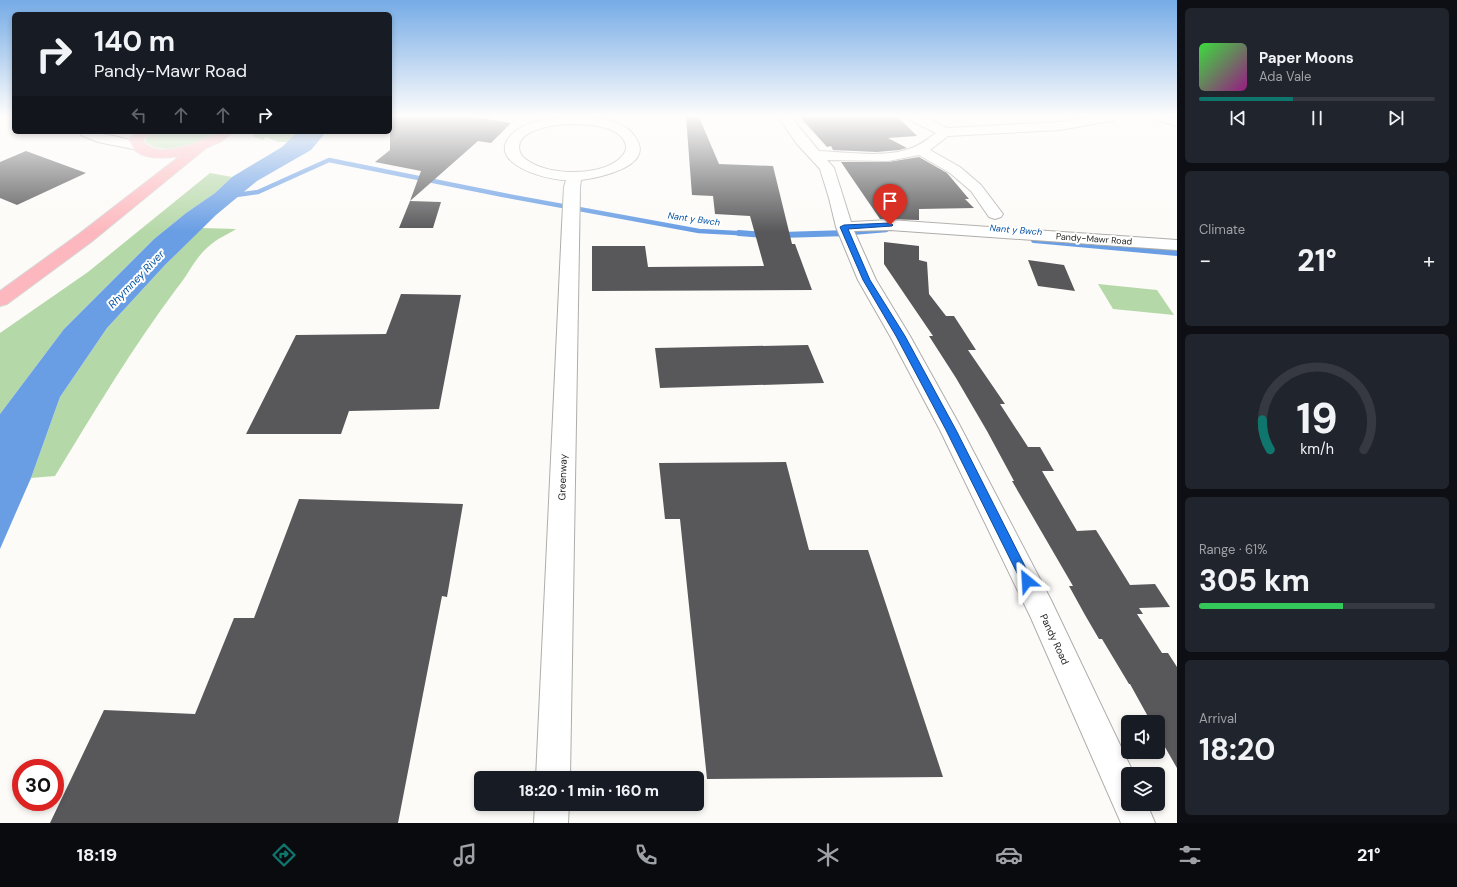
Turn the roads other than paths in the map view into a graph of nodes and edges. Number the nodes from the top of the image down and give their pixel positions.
1 (138, 155) edge
2 (150, 155) edge
3 (189, 155) edge
4 (514, 155) edge
5 (631, 155) edge
6 (816, 155) edge
7 (930, 155) edge
8 (144, 158) junction
9 (575, 176) junction
10 (137, 197) junction
11 (995, 214) dead end
12 (844, 227) junction
13 (1177, 245) edge
14 (0, 300) edge
15 (553, 771) edge
16 (1121, 784) edge
17 (552, 811) edge
18 (1133, 811) edge
19 (551, 823) edge
20 (1138, 823) edge

1 - 8 street
2 - 8 main road
3 - 10 main road
4 - 9 street
5 - 9 street
6 - 12 street, Pandy Road
7 - 11 street
8 - 10 main road
9 - 15 street, Greenway
10 - 14 main road
12 - 13 street, Pandy-Mawr Road
12 - 16 street, Pandy Road
17 - 19 street
18 - 20 street

